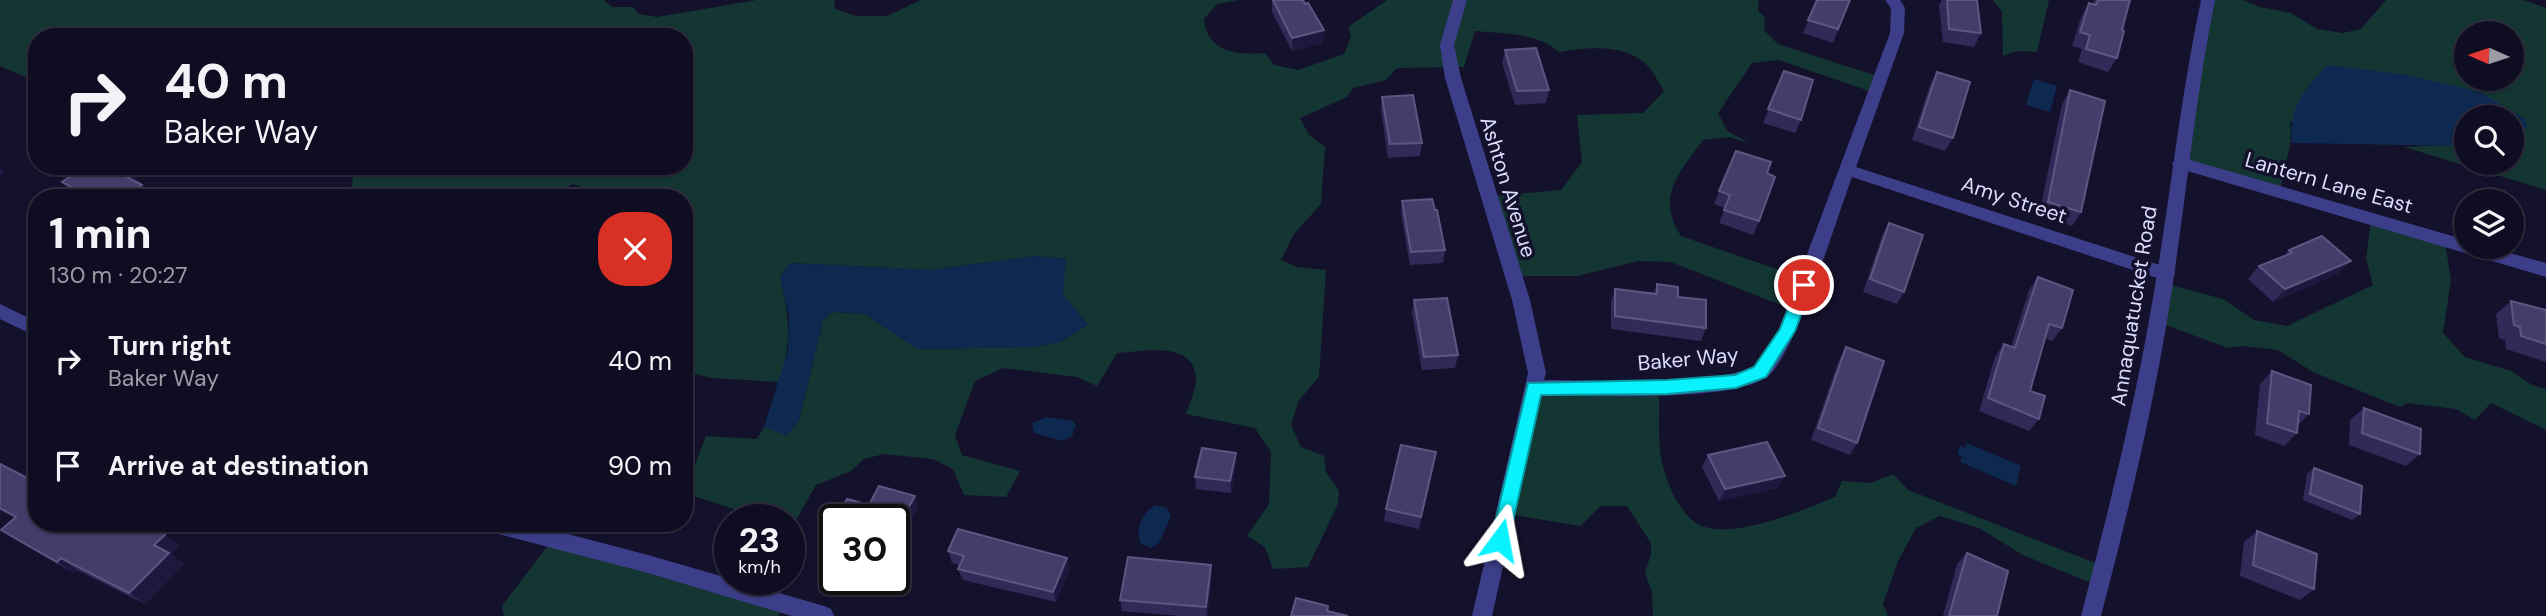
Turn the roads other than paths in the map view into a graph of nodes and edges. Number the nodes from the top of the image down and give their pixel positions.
1 (1460, 0) edge
2 (1892, 0) edge
3 (2208, 0) edge
4 (2180, 163) junction
5 (1848, 170) junction
6 (2454, 243) edge
7 (2508, 259) edge
8 (2546, 270) edge
9 (2166, 274) junction
10 (0, 311) edge
11 (28, 325) edge
12 (1534, 388) junction
13 (525, 532) edge
14 (786, 611) edge
15 (824, 616) edge
16 (1482, 616) edge
17 (2091, 616) edge

1 - 12 street, Ashton Avenue
2 - 5 street, Baker Way
3 - 4 street, Annaquatucket Road
4 - 6 street, Lantern Lane East
4 - 9 street, Annaquatucket Road
5 - 9 street, Amy Street
5 - 12 street, Baker Way
7 - 8 street, Lantern Lane East
9 - 17 street, Annaquatucket Road
10 - 11 street
12 - 16 street
13 - 14 street
14 - 15 street

